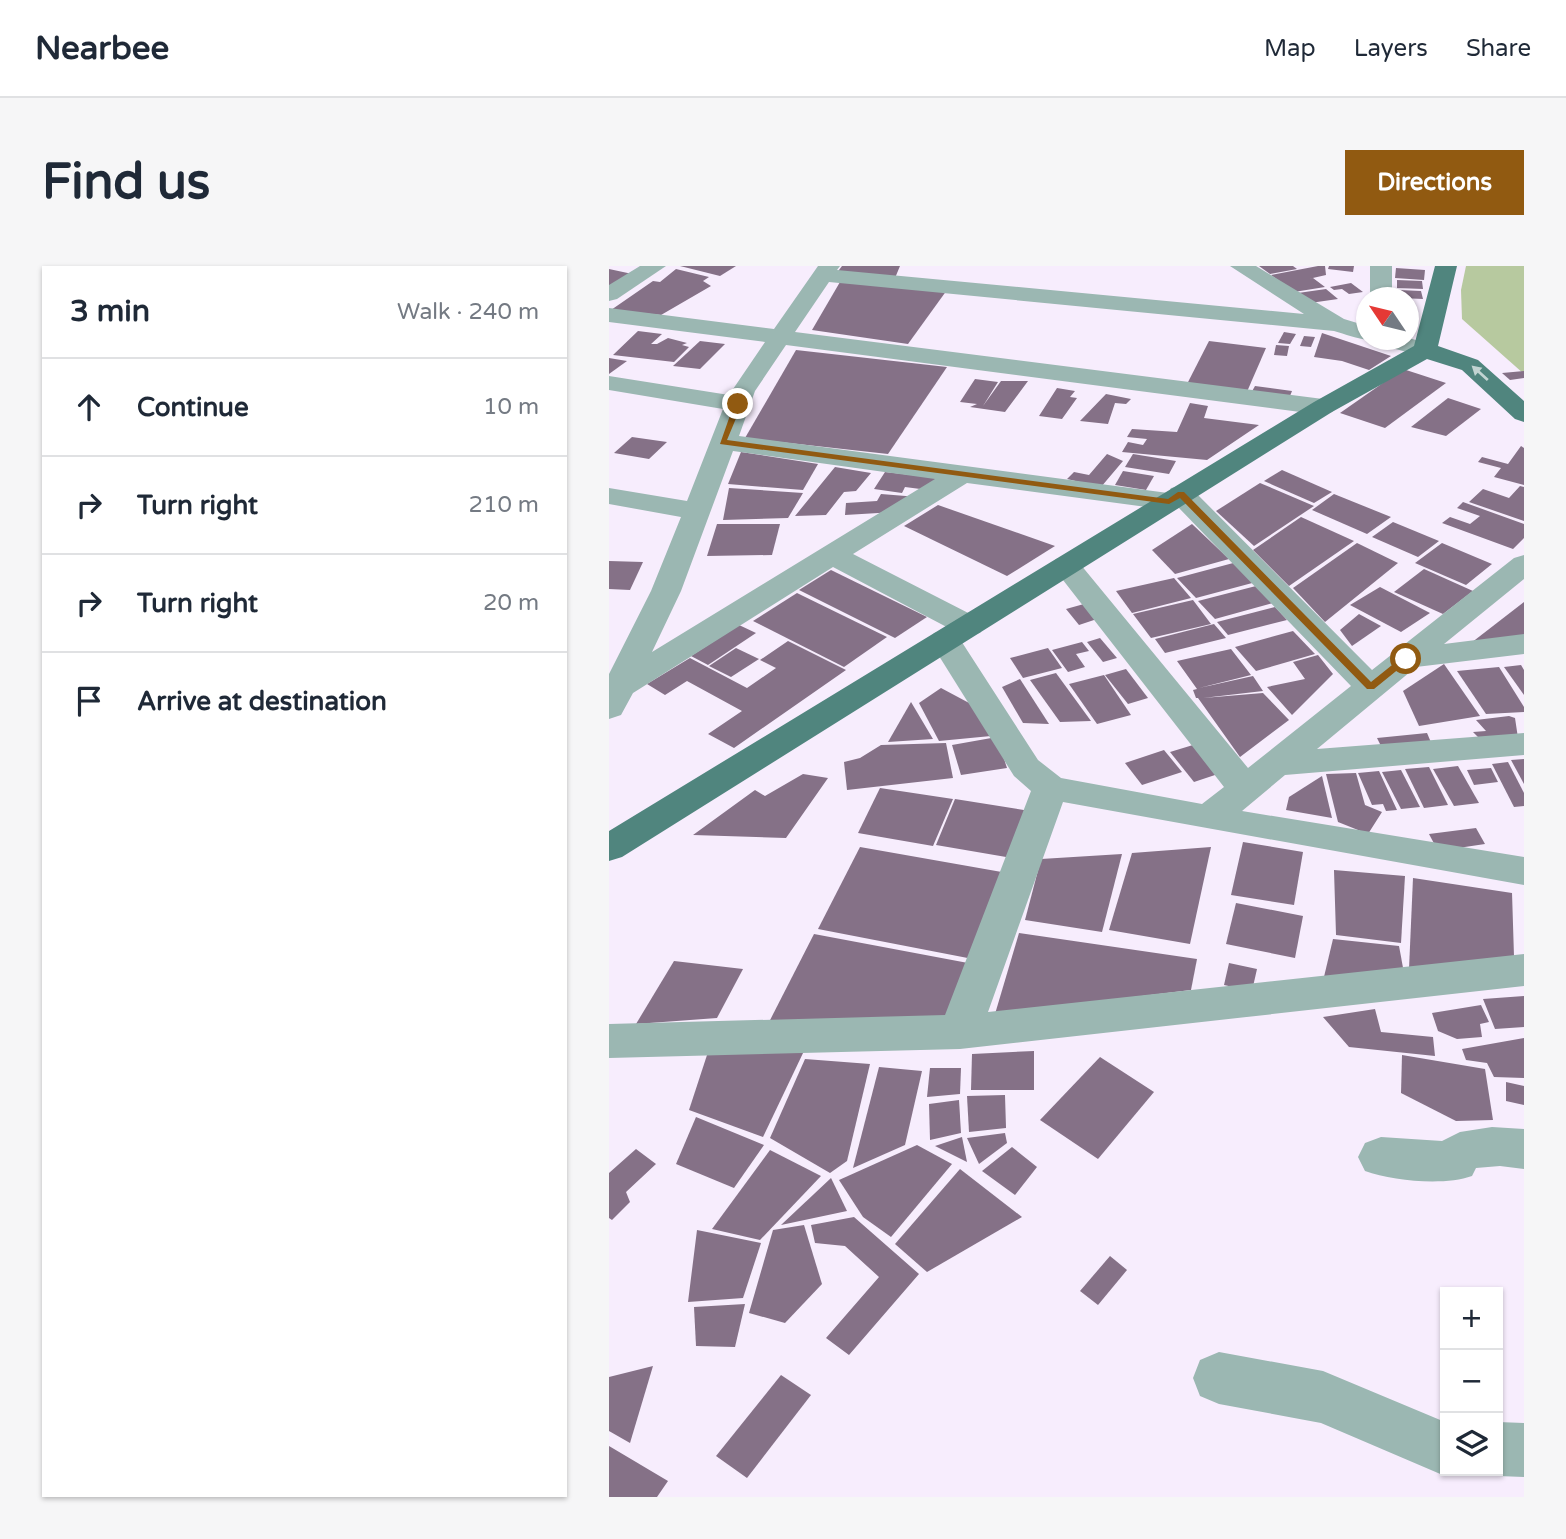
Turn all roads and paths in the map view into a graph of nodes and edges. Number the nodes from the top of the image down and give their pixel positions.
1 (655, 266) edge
2 (1216, 266) edge
3 (1381, 266) edge
4 (1445, 266) edge
5 (1244, 268) edge
6 (826, 271) edge
7 (1381, 287) edge
8 (609, 294) edge
9 (609, 315) edge
10 (1336, 324) junction
11 (1356, 330) edge
12 (779, 338) junction
13 (1419, 348) edge
14 (1425, 350) junction
15 (609, 383) edge
16 (738, 404) junction
17 (1323, 407) junction
18 (1524, 414) edge
19 (723, 442) junction
20 (962, 474) junction
21 (609, 496) edge
22 (1175, 498) junction
23 (697, 511) junction
24 (832, 555) junction
25 (1524, 564) edge
26 (1066, 565) junction
27 (957, 633) junction
28 (1524, 644) edge
29 (1406, 659) junction
30 (1370, 687) junction
31 (614, 698) edge
32 (1524, 744) edge
33 (1276, 764) junction
34 (1050, 788) junction
35 (1245, 788) junction
36 (1209, 818) junction
37 (609, 848) edge
38 (1524, 871) edge
39 (1524, 970) edge
40 (960, 1032) junction
41 (609, 1041) edge
42 (1524, 1149) edge
43 (1381, 1157) dead end
44 (1219, 1378) dead end
45 (1440, 1447) edge
46 (1503, 1449) edge
47 (1524, 1450) edge

1 - 8 street
2 - 5 street
3 - 7 street
4 - 14 main road
5 - 10 street
6 - 10 street
6 - 12 street
9 - 12 street
10 - 11 street
12 - 16 street
12 - 17 street
13 - 14 street
14 - 17 main road
18 -> 14 main road
15 - 16 street
16 - 19 street
17 - 22 main road
19 - 20 street
19 - 23 street
20 - 22 street
20 - 24 street
21 - 23 street
22 - 26 main road
22 - 30 street
23 - 31 street
24 - 27 street
24 - 31 street
25 - 29 street
26 - 27 main road
26 - 35 street
27 - 34 street
27 - 37 main road
28 - 29 street
29 - 30 street
30 - 33 street
32 - 33 street
33 - 35 street
34 - 36 street
34 - 40 street
35 - 36 street
36 - 38 street
39 - 40 street
40 - 41 street
42 - 43 street
44 - 45 street
46 - 47 street

